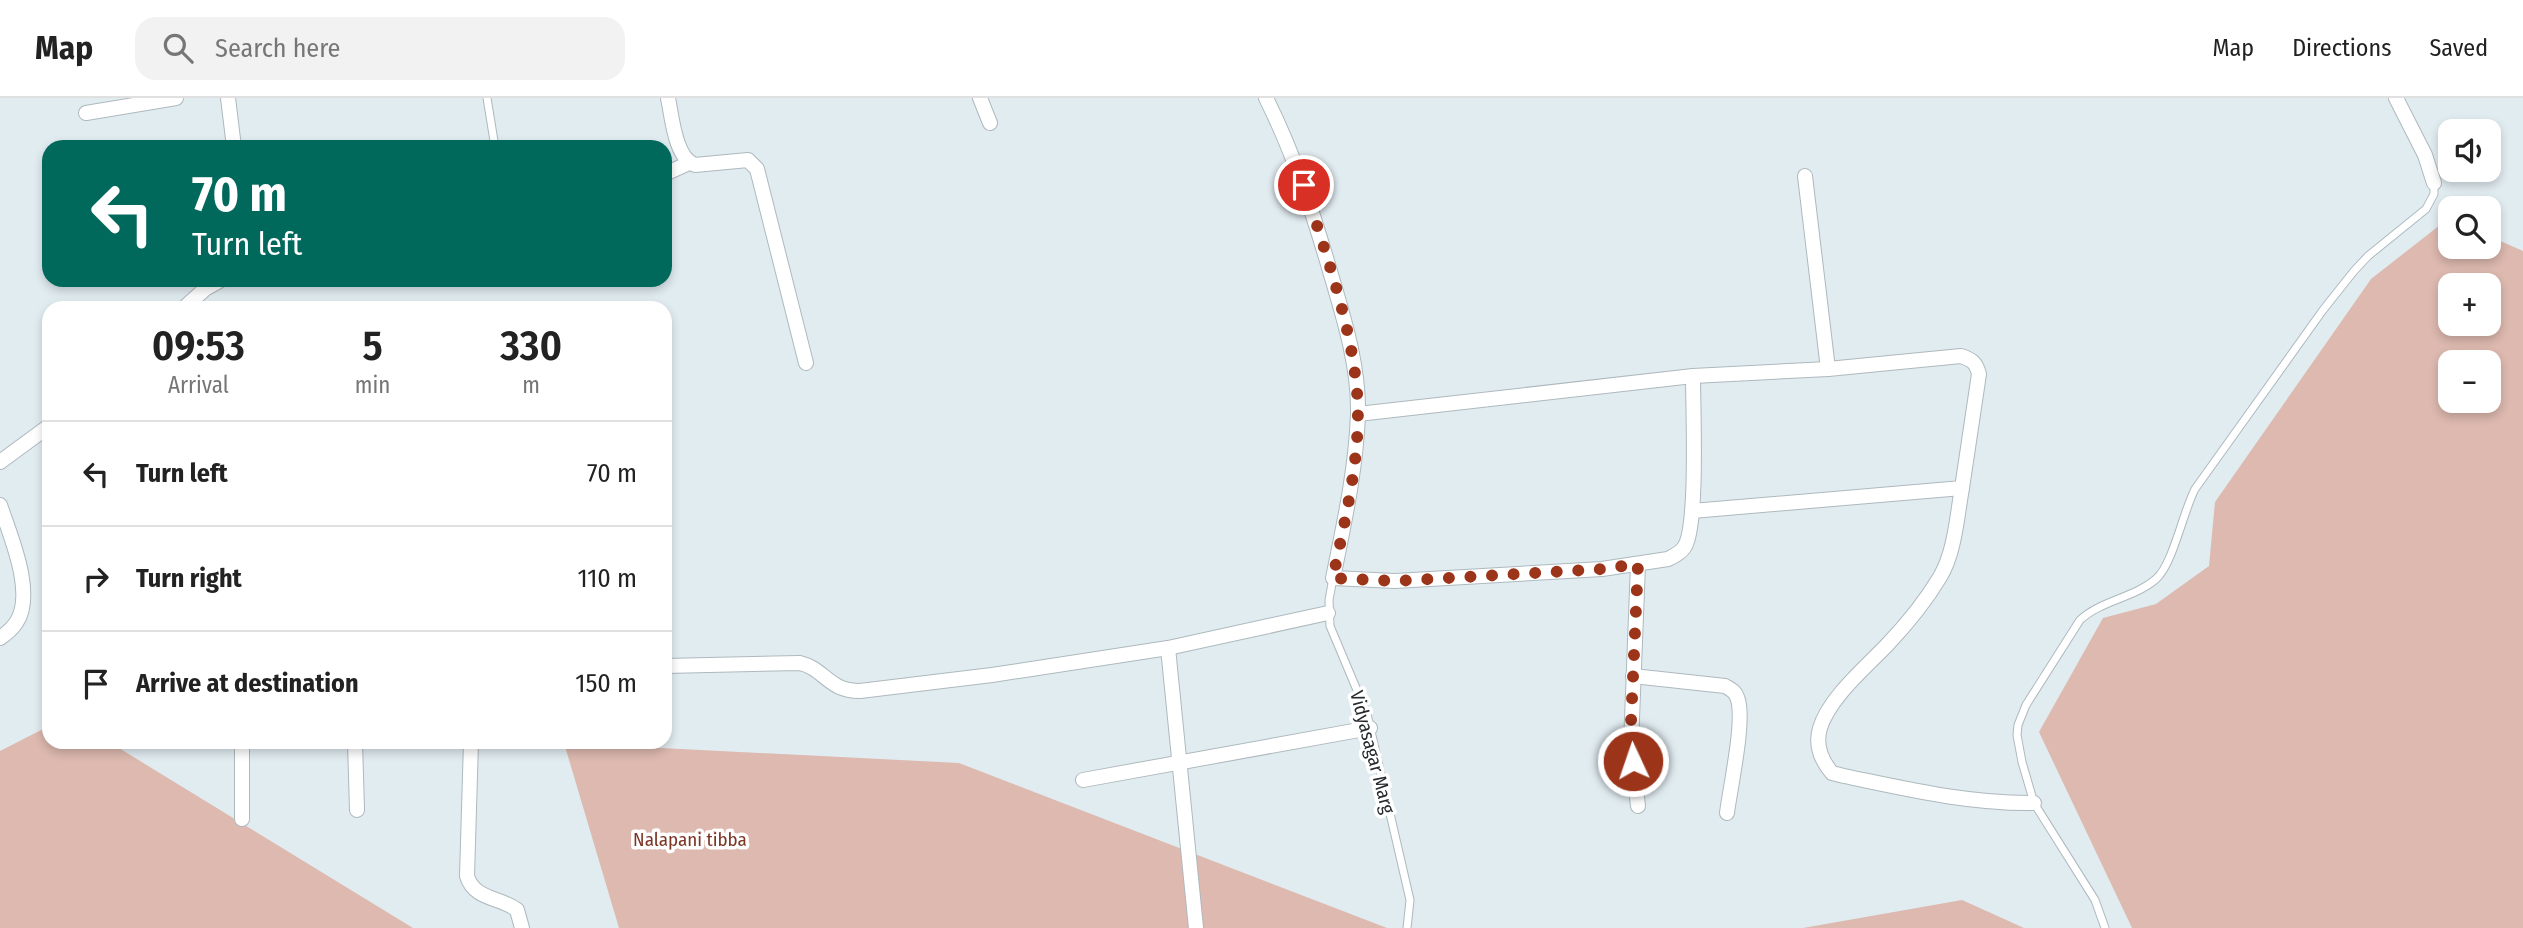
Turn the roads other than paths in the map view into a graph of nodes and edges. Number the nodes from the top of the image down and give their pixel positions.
1 (176, 98) edge
2 (228, 98) edge
3 (487, 98) edge
4 (668, 98) edge
5 (980, 98) edge
6 (1266, 98) edge
7 (2396, 98) edge
8 (86, 113) dead end
9 (990, 123) dead end
10 (233, 140) edge
11 (494, 140) edge
12 (689, 163) junction
13 (672, 171) edge
14 (1805, 176) dead end
15 (2434, 183) joint
16 (209, 287) edge
17 (192, 301) edge
18 (806, 363) dead end
19 (1828, 369) junction
20 (1693, 376) junction
21 (1358, 414) junction
22 (42, 431) edge
23 (0, 462) edge
24 (1962, 488) junction
25 (0, 505) edge
26 (1692, 511) junction
27 (1638, 564) junction
28 (1333, 578) junction
29 (1328, 613) junction
30 (0, 638) edge
31 (1168, 648) junction
32 (672, 666) edge
33 (1633, 676) junction
34 (1370, 728) junction
35 (242, 749) edge
36 (355, 749) edge
37 (471, 749) edge
38 (1180, 763) junction
39 (1083, 780) dead end
40 (2034, 803) junction
41 (1639, 806) dead end
42 (357, 810) dead end
43 (1727, 813) dead end
44 (242, 819) dead end
45 (522, 928) edge
46 (1196, 928) edge
47 (1407, 928) edge
48 (2105, 928) edge

1 - 8 street
2 - 10 street
3 - 11 lane
4 - 12 street
5 - 9 street
6 - 21 street
7 - 15 street
12 - 13 street
12 - 18 street
14 - 19 street
15 - 40 lane
16 - 17 street
19 - 20 street
19 - 24 street
20 - 21 street
20 - 26 street
21 - 28 street
22 - 23 street
24 - 26 street
24 - 40 street
25 - 30 street
26 - 27 street
27 - 28 street
27 - 33 street
28 - 29 lane, Vidyasagar Marg
29 - 31 street
29 - 34 lane, Vidyasagar Marg
31 - 32 street
31 - 38 street
33 - 41 street
33 - 43 street
34 - 38 street
34 - 47 lane, Vidyasagar Marg
35 - 44 street
36 - 42 street
37 - 45 street
38 - 39 street
38 - 46 street
40 - 48 lane

